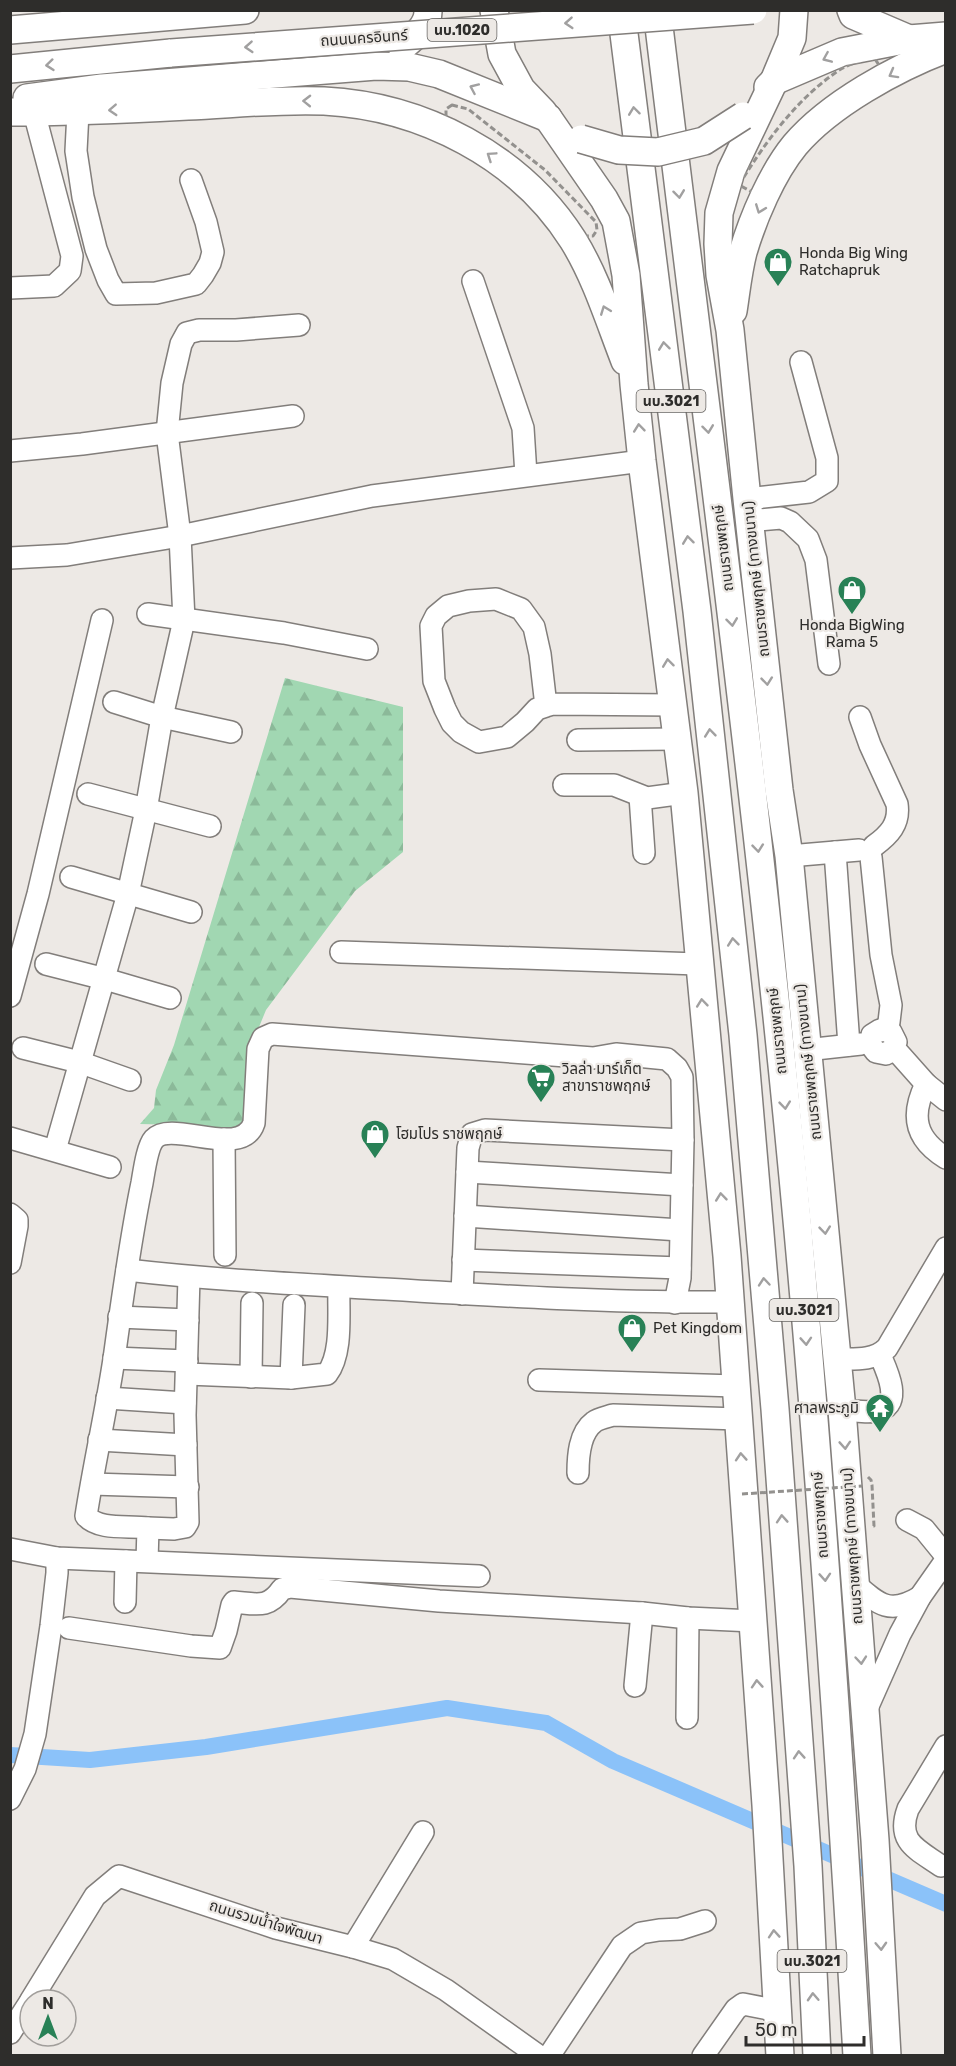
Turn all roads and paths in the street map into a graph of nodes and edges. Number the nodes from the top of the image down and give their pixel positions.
1 (245, 10) edge
2 (428, 10) edge
3 (494, 10) edge
4 (621, 10) edge
5 (657, 10) edge
6 (753, 10) edge
7 (794, 10) edge
8 (851, 10) edge
9 (10, 30) edge
10 (945, 36) edge
11 (909, 39) junction
12 (945, 49) edge
13 (376, 66) junction
14 (10, 69) edge
15 (774, 81) junction
16 (10, 100) edge
17 (22, 112) edge
18 (78, 112) junction
19 (548, 118) junction
20 (191, 180) dead end
21 (473, 281) dead end
22 (10, 288) edge
23 (300, 325) dead end
24 (730, 330) junction
25 (801, 362) dead end
26 (634, 384) junction
27 (293, 416) dead end
28 (167, 433) junction
29 (10, 451) edge
30 (642, 461) junction
31 (526, 475) junction
32 (748, 510) junction
33 (180, 536) junction
34 (10, 558) edge
35 (148, 614) dead end
36 (102, 620) dead end
37 (184, 620) junction
38 (367, 649) dead end
39 (829, 664) dead end
40 (114, 702) dead end
41 (674, 705) junction
42 (546, 706) junction
43 (162, 717) junction
44 (860, 717) dead end
45 (231, 732) dead end
46 (677, 739) junction
47 (578, 740) dead end
48 (564, 785) dead end
49 (684, 793) junction
50 (88, 794) dead end
51 (640, 796) junction
52 (146, 810) junction
53 (210, 826) dead end
54 (868, 851) junction
55 (835, 852) junction
56 (644, 853) dead end
57 (789, 856) junction
58 (70, 877) dead end
59 (128, 894) junction
60 (191, 912) dead end
61 (341, 952) dead end
62 (46, 964) dead end
63 (698, 964) junction
64 (105, 978) junction
65 (10, 996) edge
66 (170, 998) dead end
67 (883, 1040) junction
68 (849, 1045) junction
69 (23, 1048) dead end
70 (806, 1050) junction
71 (79, 1062) junction
72 (130, 1080) dead end
73 (926, 1084) junction
74 (945, 1100) edge
75 (813, 1109) junction
76 (10, 1138) edge
77 (224, 1139) junction
78 (683, 1140) junction
79 (55, 1150) junction
80 (945, 1158) edge
81 (110, 1167) dead end
82 (467, 1172) junction
83 (682, 1185) junction
84 (10, 1214) edge
85 (465, 1216) junction
86 (680, 1230) junction
87 (798, 1232) junction
88 (945, 1248) edge
89 (225, 1255) dead end
90 (727, 1256) junction
91 (463, 1260) junction
92 (10, 1263) edge
93 (680, 1268) junction
94 (127, 1270) junction
95 (189, 1277) junction
96 (339, 1287) junction
97 (462, 1294) junction
98 (730, 1302) junction
99 (252, 1303) dead end
100 (675, 1303) junction
101 (294, 1305) dead end
102 (119, 1317) junction
103 (188, 1320) junction
104 (880, 1355) junction
105 (114, 1358) junction
106 (837, 1359) junction
107 (187, 1368) junction
108 (251, 1377) junction
109 (291, 1378) junction
110 (539, 1380) dead end
111 (736, 1386) junction
112 (107, 1398) junction
113 (185, 1403) junction
114 (774, 1409) junction
115 (842, 1410) junction
116 (739, 1419) junction
117 (99, 1440) junction
118 (186, 1445) junction
119 (578, 1473) dead end
120 (92, 1484) junction
121 (862, 1486) dead end
122 (188, 1488) junction
123 (742, 1494) dead end
124 (907, 1520) dead end
125 (148, 1528) junction
126 (10, 1549) edge
127 (57, 1558) junction
128 (945, 1558) edge
129 (136, 1561) junction
130 (441, 1575) junction
131 (479, 1576) dead end
132 (855, 1584) junction
133 (920, 1597) junction
134 (439, 1601) junction
135 (125, 1602) dead end
136 (642, 1613) junction
137 (688, 1618) junction
138 (753, 1621) junction
139 (69, 1628) dead end
140 (635, 1686) dead end
141 (866, 1713) junction
142 (687, 1718) dead end
143 (945, 1749) edge
144 (10, 1799) edge
145 (423, 1832) dead end
146 (941, 1866) dead end
147 (705, 1921) dead end
148 (353, 1947) junction
149 (38, 1988) edge
150 (779, 2012) junction
151 (18, 2020) edge
152 (10, 2033) edge
153 (539, 2055) edge
154 (549, 2055) edge
155 (703, 2055) edge
156 (780, 2055) edge
157 (817, 2055) edge
158 (857, 2055) edge
159 (887, 2055) edge

1 - 9 main road
2 - 13 main road
3 - 19 main road
114 -> 4 main road, นบ.3021
5 -> 87 main road, ถนนราชพฤกษ์ / นบ.3021
6 -> 14 main road, ถนนนครอินทร์ / นบ.1020, bridge
7 - 15 main road, ถนนราชพฤกษ์ (ทางขนาน)
8 - 11 main road
10 - 11 main road
11 -> 15 main road
12 -> 24 main road
13 - 16 main road, ถนนนครอินทร์
19 -> 13 main road, ถนนนครอินทร์
15 - 19 main road, bridge
15 - 24 main road, ถนนราชพฤกษ์ (ทางขนาน) / นบ.3021
17 - 18 main road
17 - 22 street
18 - 20 street
26 -> 18 main road
19 - 26 main road, นบ.3021
21 - 31 street
23 - 28 street
24 - 32 main road, ถนนราชพฤกษ์ (ทางขนาน) / นบ.3021
25 - 32 street
30 -> 26 main road, นบ.3021
27 - 28 street
28 - 29 street
28 - 33 street
30 - 31 street
41 -> 30 main road, นบ.3021
31 - 33 street
32 - 39 street
32 -> 57 main road, ถนนราชพฤกษ์ (ทางขนาน) / นบ.3021
33 - 34 street
33 - 37 street
35 - 37 street
36 - 65 street
37 - 38 street
37 - 43 street
40 - 43 street
41 - 42 street
41 - 46 main road, นบ.3021
42 - 42 street
43 - 45 street
43 - 52 street
44 - 54 street
46 - 47 street
46 - 49 main road, นบ.3021
48 - 51 street
49 - 51 street
49 - 63 main road, นบ.3021
50 - 52 street
51 - 56 street
52 - 53 street
52 - 59 street
54 - 55 street
54 - 67 street
55 - 57 street
55 - 68 street
57 - 70 main road, ถนนราชพฤกษ์ (ทางขนาน) / นบ.3021
58 - 59 street
59 - 60 street
59 - 64 street
61 - 63 street
62 - 64 street
90 -> 63 main road, นบ.3021
64 - 66 street
64 - 71 street
67 - 68 street
67 - 73 street
68 - 70 street
69 - 71 street
70 - 75 main road, ถนนราชพฤกษ์ (ทางขนาน) / นบ.3021
71 - 72 street
71 - 79 street
73 - 74 street
73 - 80 street
75 - 87 main road
75 -> 106 main road, ถนนราชพฤกษ์ (ทางขนาน) / นบ.3021
76 - 79 street
77 - 78 street
77 - 89 street
77 - 94 street
78 - 82 street
78 - 83 street
79 - 81 street
82 - 83 street
82 - 85 street
83 - 86 street
84 - 92 street
85 - 86 street
85 - 91 street
86 - 93 street
87 -> 158 main road, ถนนราชพฤกษ์ / นบ.3021
88 - 104 street
90 - 98 main road, นบ.3021
90 - 114 main road
91 - 93 street
91 - 97 street
93 - 100 street
94 - 95 street
94 - 102 street
95 - 96 street
95 - 103 street
96 - 97 street
96 - 109 street
97 - 100 street
98 - 100 street
98 - 111 main road, นบ.3021
99 - 108 street
101 - 109 street
102 - 103 street
102 - 105 street
103 - 107 street
104 - 106 street
104 - 115 street
105 - 107 street
105 - 112 street
106 - 115 main road, ถนนราชพฤกษ์ (ทางขนาน) / นบ.3021
107 - 108 street
107 - 113 street
108 - 109 street
110 - 111 street
111 - 116 main road, นบ.3021
112 - 113 street
112 - 117 street
113 - 118 street
157 -> 114 main road, นบ.3021
115 -> 132 main road, ถนนราชพฤกษ์ (ทางขนาน) / นบ.3021
116 - 119 street
138 -> 116 main road, นบ.3021
117 - 118 street
117 - 120 street
118 - 122 street
120 - 122 street
120 - 125 street
121 - 123 path, bridge
122 - 125 street
124 - 128 street
125 - 129 street
126 - 127 street
127 - 129 street
127 - 144 street
128 - 133 street
129 - 130 street
129 - 135 street
130 - 131 street
130 - 134 street
132 - 133 street
132 -> 141 main road, ถนนราชพฤกษ์ (ทางขนาน) / นบ.3021
133 - 141 street
134 - 136 street
134 - 139 street
136 - 137 street
136 - 140 street
137 - 138 street
137 - 142 street
150 -> 138 main road, นบ.3021
141 -> 159 main road, ถนนราชพฤกษ์ (ทางขนาน) / นบ.3021
143 - 146 street
145 - 148 street
147 - 154 street
148 - 149 street, ถนนรวมน้ำใจพัฒนา
148 - 153 street, ถนนรวมน้ำใจพัฒนา
150 - 155 street
150 - 156 main road, นบ.3021
151 - 152 street, ถนนรวมน้ำใจพัฒนา

